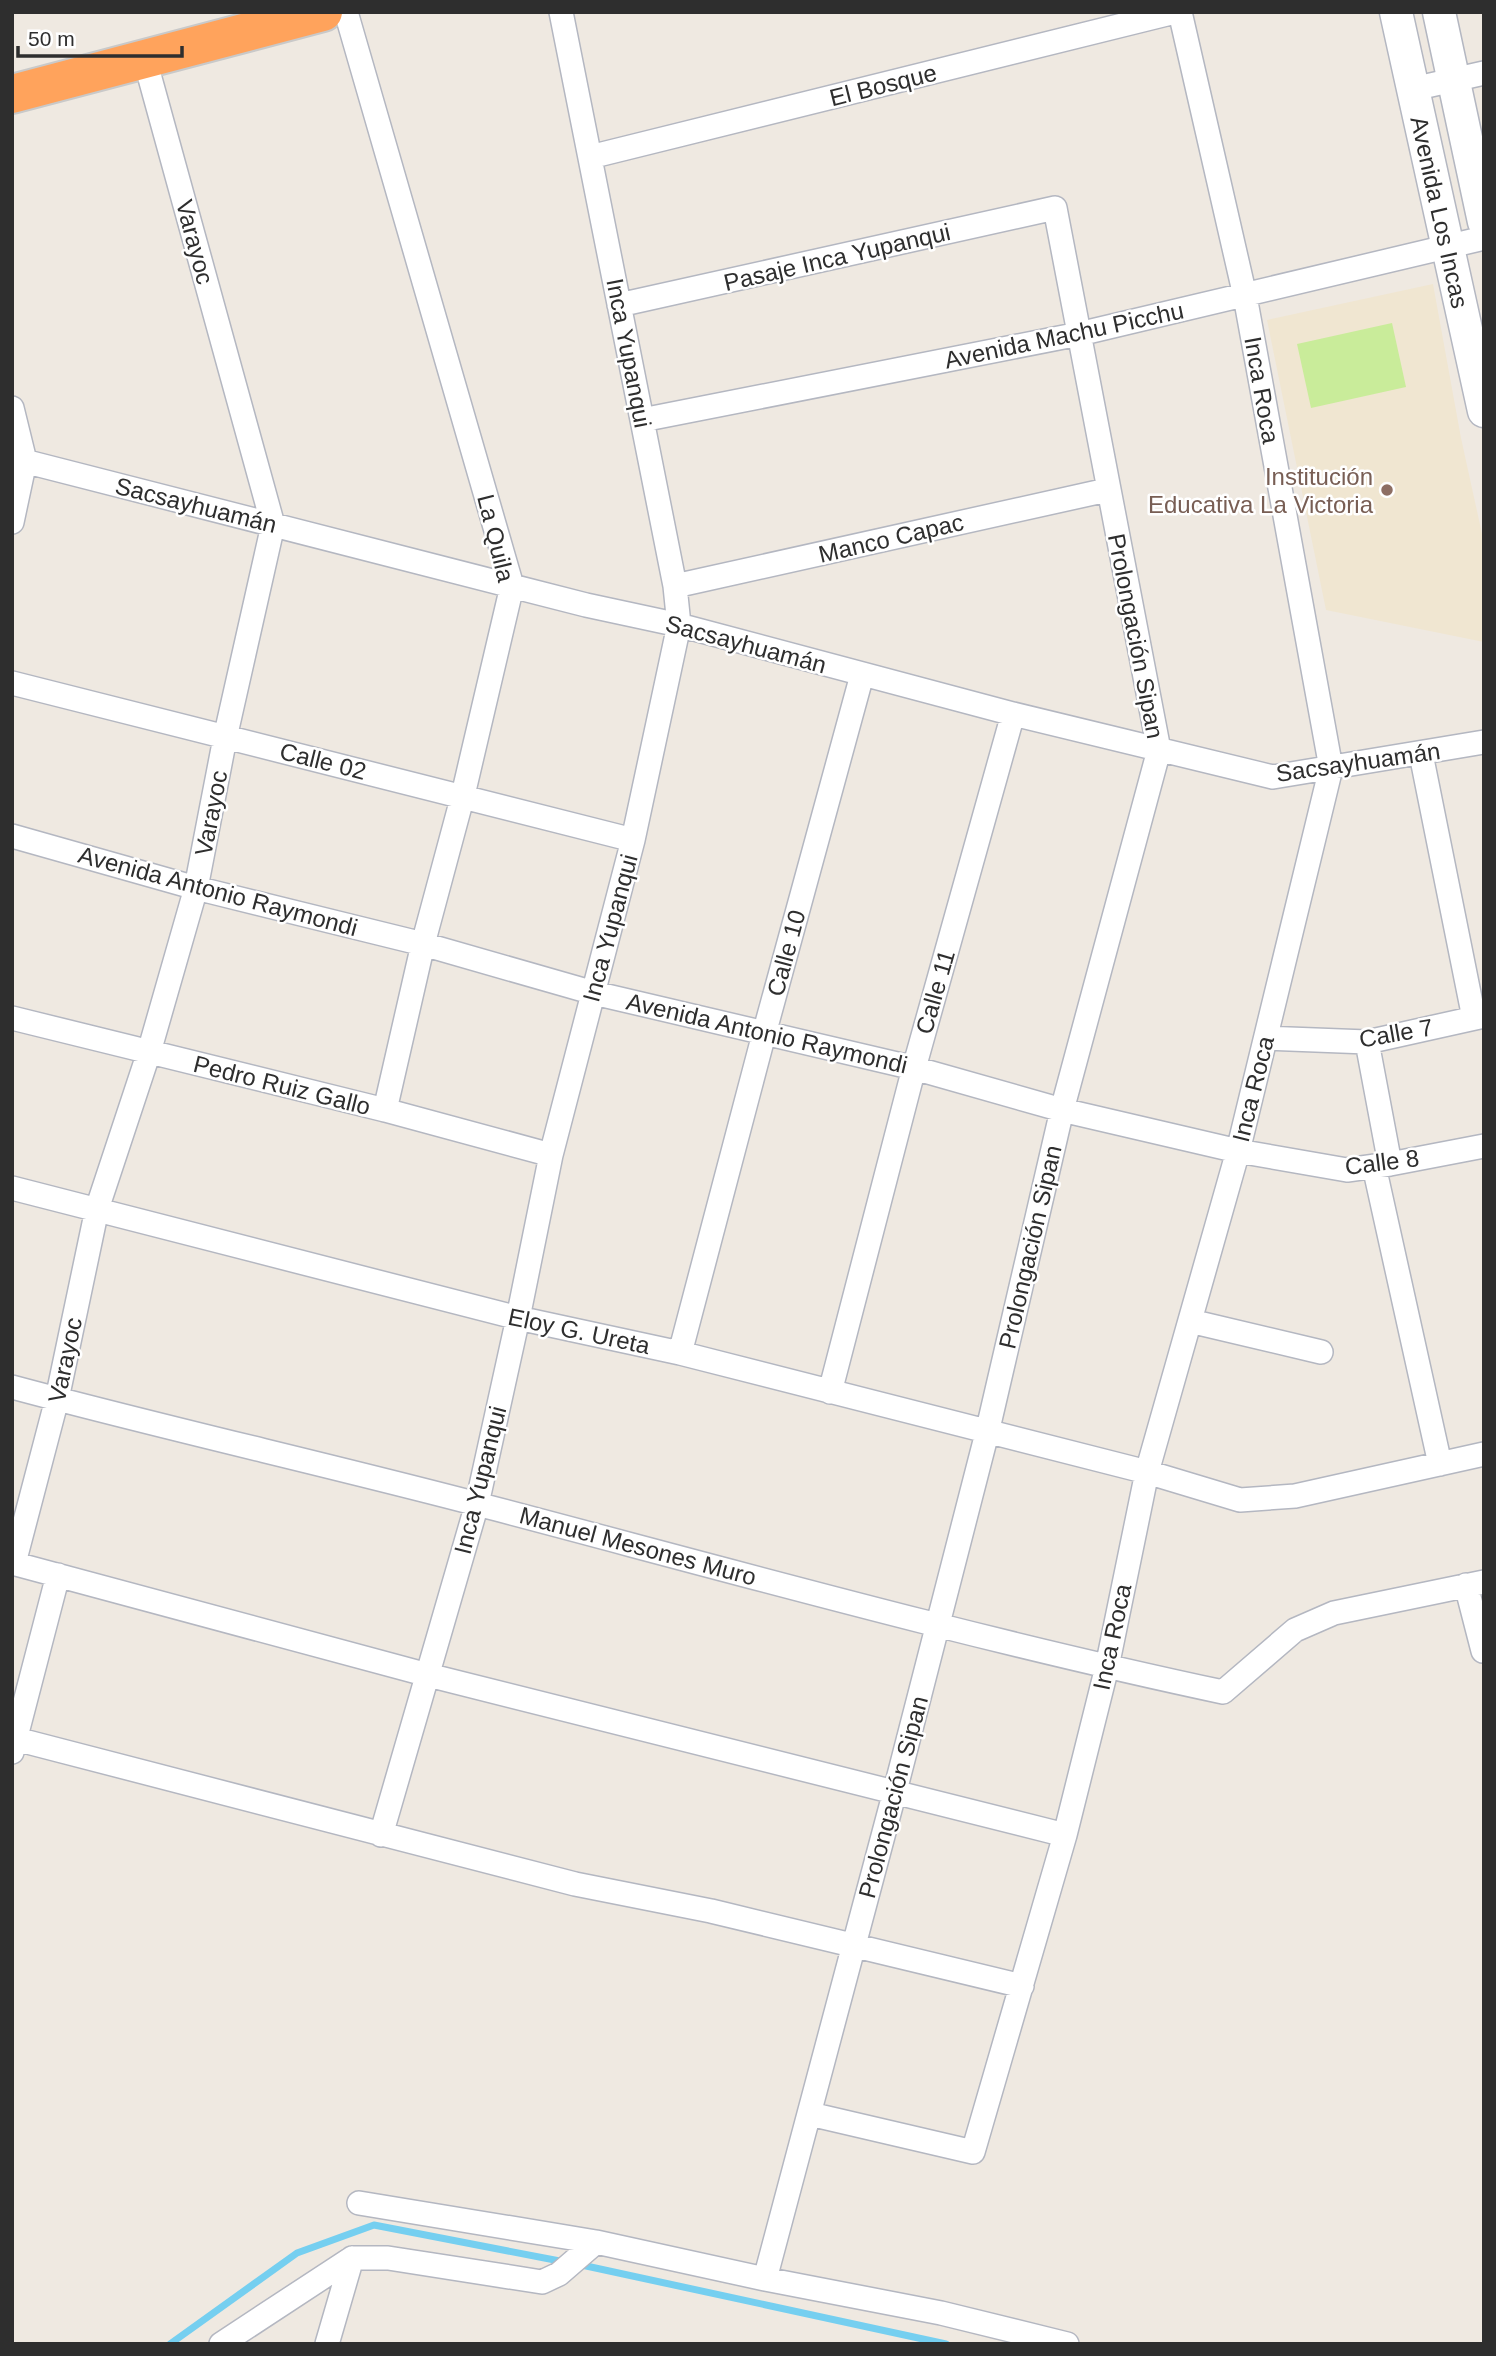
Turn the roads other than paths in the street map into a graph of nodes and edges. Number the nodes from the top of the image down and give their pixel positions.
1 (234, 12) edge
2 (323, 12) edge
3 (346, 12) edge
4 (561, 12) edge
5 (1178, 12) edge
6 (1396, 12) edge
7 (1439, 12) edge
8 (145, 60) junction
9 (12, 70) edge
10 (1469, 77) edge
11 (1413, 89) junction
12 (12, 94) edge
13 (590, 158) junction
14 (1055, 208) joint
15 (1484, 222) edge
16 (1484, 238) edge
17 (1448, 246) junction
18 (1245, 296) junction
19 (619, 305) junction
20 (1079, 334) junction
21 (12, 408) edge
22 (1484, 411) edge
23 (642, 419) junction
24 (19, 459) edge
25 (1107, 490) junction
26 (12, 522) edge
27 (273, 525) junction
28 (512, 586) junction
29 (676, 586) junction
30 (679, 625) junction
31 (862, 676) junction
32 (12, 682) edge
33 (1013, 714) junction
34 (225, 738) junction
35 (1484, 742) edge
36 (1159, 750) junction
37 (1421, 754) junction
38 (1331, 768) junction
39 (463, 795) junction
40 (12, 836) edge
41 (633, 840) junction
42 (196, 888) junction
43 (423, 944) junction
44 (594, 993) junction
45 (1479, 1017) edge
46 (12, 1018) edge
47 (764, 1034) junction
48 (1266, 1038) junction
49 (1367, 1042) junction
50 (149, 1052) junction
51 (914, 1068) junction
52 (385, 1110) junction
53 (1062, 1110) junction
54 (1484, 1146) edge
55 (1238, 1151) junction
56 (551, 1155) junction
57 (1382, 1165) junction
58 (12, 1188) edge
59 (97, 1209) junction
60 (518, 1318) junction
61 (1190, 1321) junction
62 (1321, 1352) dead end
63 (680, 1353) junction
64 (12, 1387) edge
65 (830, 1392) junction
66 (57, 1399) junction
67 (987, 1433) junction
68 (1484, 1454) edge
69 (1440, 1464) junction
70 (1147, 1472) junction
71 (477, 1504) junction
72 (13, 1563) edge
73 (58, 1575) junction
74 (1475, 1583) edge
75 (937, 1626) junction
76 (1483, 1651) edge
77 (1107, 1667) junction
78 (428, 1675) junction
79 (13, 1743) edge
80 (895, 1791) junction
81 (381, 1835) junction
82 (1065, 1835) junction
83 (854, 1946) junction
84 (1022, 1986) junction
85 (810, 2114) junction
86 (359, 2203) dead end
87 (596, 2242) junction
88 (352, 2258) junction
89 (765, 2279) junction
90 (221, 2344) edge
91 (327, 2344) edge
92 (1068, 2344) edge

1 - 9 highway
2 - 8 highway
3 - 28 street, La Quila
4 - 13 street, Inca Yupanqui
5 - 13 street, El Bosque
5 - 18 street, Inca Roca
6 - 11 street, Avenida Los Incas
7 - 10 street, Avenida Los Incas
8 - 12 highway
8 - 27 street, Varayoc
10 - 11 street
10 - 15 street, Avenida Los Incas
11 - 17 street, Avenida Los Incas
13 - 19 street, Inca Yupanqui
14 - 19 street, Pasaje Inca Yupanqui
14 - 20 street, Prolongación Sipan
16 - 17 street, Avenida Machu Picchu
17 - 18 street, Avenida Machu Picchu
17 - 22 street, Avenida Los Incas
18 - 20 street, Avenida Machu Picchu
18 - 38 street, Inca Roca
19 - 23 street, Inca Yupanqui
20 - 23 street, Avenida Machu Picchu
20 - 25 street, Prolongación Sipan
21 - 24 street
23 - 29 street, Inca Yupanqui
24 - 26 street
24 - 27 street, Sacsayhuamán
25 - 29 street, Manco Capac
25 - 36 street, Prolongación Sipan
27 - 28 street, Sacsayhuamán
27 - 34 street, Varayoc
28 - 30 street, Sacsayhuamán
28 - 39 street, La Quila
29 - 30 street, Inca Yupanqui
30 - 31 street, Sacsayhuamán
30 - 41 street, Inca Yupanqui
31 - 33 street, Sacsayhuamán
31 - 47 street, Calle 10
32 - 34 street, Calle 02
33 - 36 street, Sacsayhuamán
33 - 51 street, Calle 11
34 - 39 street, Calle 02
34 - 42 street, Varayoc
35 - 37 street, Sacsayhuamán
36 - 38 street, Sacsayhuamán
36 - 53 street, Prolongación Sipan
37 - 38 street, Sacsayhuamán
37 - 45 street
38 - 48 street, Inca Roca
39 - 41 street, Calle 02
39 - 43 street, La Quila
40 - 42 street, Avenida Antonio Raymondi
41 - 44 street, Inca Yupanqui
42 - 43 street, Avenida Antonio Raymondi
42 - 50 street, Varayoc
43 - 44 street, Avenida Antonio Raymondi
43 - 52 street, La Quila
44 - 47 street, Avenida Antonio Raymondi
44 - 56 street, Inca Yupanqui
45 - 49 street, Calle 7
46 - 50 street, Pedro Ruiz Gallo
47 - 51 street, Avenida Antonio Raymondi
47 - 63 street, Calle 10
48 - 49 street, Calle 7
48 - 55 street, Inca Roca
49 - 57 street
50 - 52 street, Pedro Ruiz Gallo
50 - 59 street, Varayoc
51 - 53 street, Avenida Antonio Raymondi
51 - 65 street, Calle 11
52 - 56 street, Pedro Ruiz Gallo
53 - 55 street, Avenida Antonio Raymondi
53 - 67 street, Prolongación Sipan
54 - 57 street, Calle 8
55 - 57 street, Calle 8
55 - 61 street, Inca Roca
56 - 60 street, Inca Yupanqui
57 - 69 street
58 - 59 street, Eloy G. Ureta
59 - 60 street, Eloy G. Ureta
59 - 66 street, Varayoc
60 - 63 street, Eloy G. Ureta
60 - 71 street, Inca Yupanqui
61 - 62 street
61 - 70 street, Inca Roca
63 - 65 street, Eloy G. Ureta
64 - 66 street, Manuel Mesones Muro
65 - 67 street, Eloy G. Ureta
66 - 71 street, Manuel Mesones Muro
66 - 72 street, Varayoc
67 - 70 street, Eloy G. Ureta
67 - 75 street, Prolongación Sipan
68 - 69 street, Eloy G. Ureta
69 - 70 street, Eloy G. Ureta
70 - 77 street, Inca Roca
71 - 75 street, Manuel Mesones Muro
71 - 78 street, Inca Yupanqui
72 - 73 street
73 - 78 street
73 - 79 street
74 - 76 street
74 - 77 street, Manuel Mesones Muro
75 - 77 street, Manuel Mesones Muro
75 - 80 street, Prolongación Sipan
77 - 82 street, Inca Roca
78 - 80 street
78 - 81 street, Inca Yupanqui
79 - 81 street
80 - 82 street
80 - 83 street, Prolongación Sipan
81 - 83 street
82 - 84 street, Inca Roca
83 - 84 street
83 - 85 street, Prolongación Sipan
84 - 85 street, Inca Roca
85 - 89 street, Prolongación Sipan
86 - 87 street
87 - 88 street
87 - 89 street
88 - 90 street
88 - 91 street
89 - 92 street

